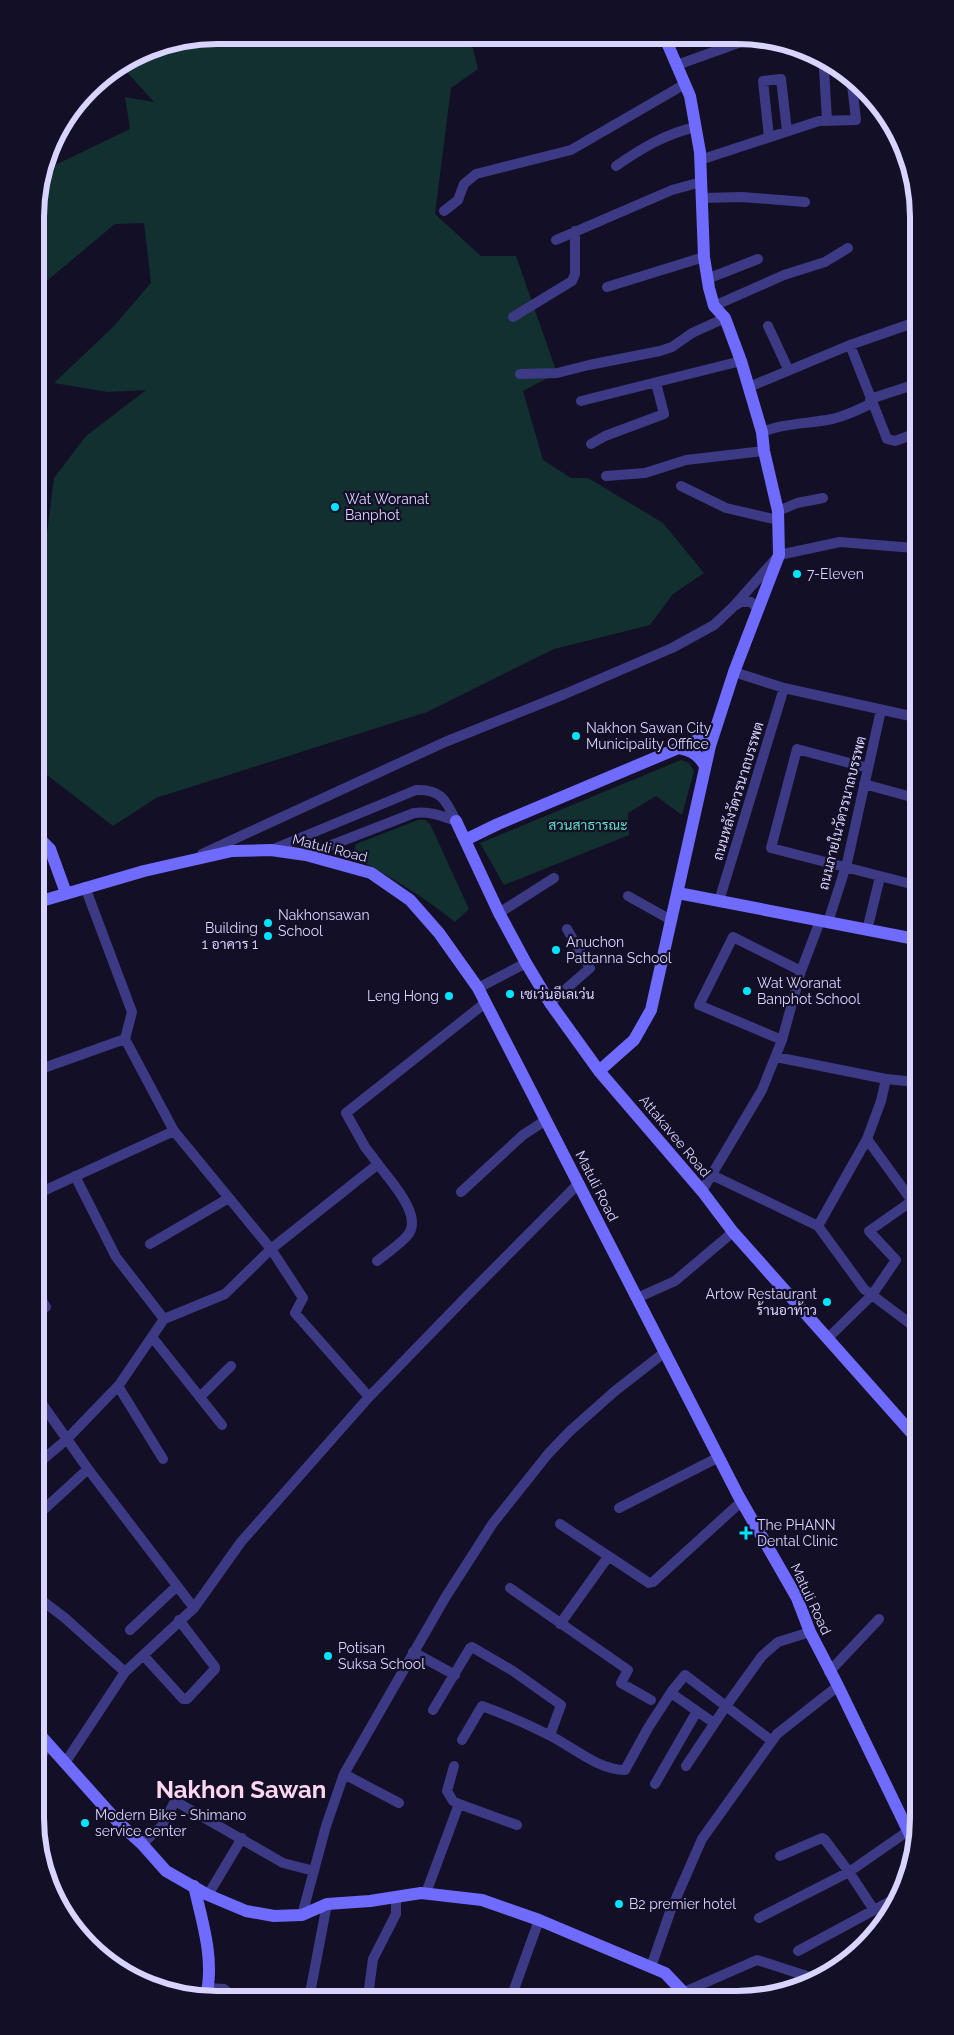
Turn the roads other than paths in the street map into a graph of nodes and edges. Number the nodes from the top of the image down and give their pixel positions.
1 (667, 44) edge
2 (735, 44) edge
3 (677, 65) junction
4 (826, 69) edge
5 (685, 84) junction
6 (852, 88) edge
7 (827, 120) junction
8 (696, 127) junction
9 (787, 132) junction
10 (769, 137) junction
11 (700, 160) junction
12 (616, 166) dead end
13 (701, 182) junction
14 (702, 198) junction
15 (805, 202) dead end
16 (444, 211) dead end
17 (575, 231) junction
18 (556, 240) dead end
19 (848, 248) dead end
20 (704, 257) junction
21 (758, 259) dead end
22 (707, 279) junction
23 (607, 287) dead end
24 (714, 306) junction
25 (513, 318) dead end
26 (725, 318) junction
27 (910, 324) edge
28 (768, 326) dead end
29 (850, 345) junction
30 (741, 361) junction
31 (788, 369) junction
32 (520, 374) dead end
33 (656, 383) junction
34 (910, 386) edge
35 (749, 387) junction
36 (581, 401) dead end
37 (871, 401) junction
38 (762, 432) junction
39 (910, 435) edge
40 (591, 444) dead end
41 (764, 451) junction
42 (606, 476) dead end
43 (681, 486) dead end
44 (823, 498) dead end
45 (778, 516) junction
46 (910, 548) edge
47 (780, 555) junction
48 (733, 607) junction
49 (757, 613) junction
50 (734, 672) junction
51 (784, 688) junction
52 (881, 710) junction
53 (910, 716) edge
54 (714, 732) junction
55 (678, 748) junction
56 (704, 766) junction
57 (868, 768) junction
58 (864, 784) junction
59 (910, 797) edge
60 (456, 821) junction
61 (465, 840) junction
62 (44, 843) edge
63 (271, 850) junction
64 (306, 855) junction
65 (190, 860) junction
66 (845, 867) junction
67 (880, 877) junction
68 (554, 878) dead end
69 (910, 884) edge
70 (85, 887) junction
71 (66, 893) junction
72 (678, 893) junction
73 (628, 896) dead end
74 (44, 900) edge
75 (719, 901) junction
76 (499, 913) junction
77 (671, 920) junction
78 (824, 922) junction
79 (869, 922) dead end
80 (567, 929) dead end
81 (910, 938) edge
82 (526, 963) junction
83 (801, 971) junction
84 (478, 988) junction
85 (486, 1002) junction
86 (550, 1002) junction
87 (125, 1039) junction
88 (782, 1040) junction
89 (776, 1057) junction
90 (44, 1068) edge
91 (600, 1071) junction
92 (886, 1079) junction
93 (910, 1081) edge
94 (546, 1120) junction
95 (174, 1131) junction
96 (867, 1139) junction
97 (378, 1164) junction
98 (712, 1175) junction
99 (75, 1176) junction
100 (579, 1183) junction
101 (44, 1188) edge
102 (702, 1191) junction
103 (461, 1192) dead end
104 (229, 1198) junction
105 (910, 1198) edge
106 (910, 1202) edge
107 (818, 1226) junction
108 (733, 1232) junction
109 (150, 1244) dead end
110 (271, 1249) junction
111 (377, 1261) dead end
112 (872, 1295) junction
113 (637, 1298) junction
114 (44, 1304) edge
115 (46, 1307) dead end
116 (164, 1319) junction
117 (910, 1324) edge
118 (152, 1337) junction
119 (827, 1338) junction
120 (665, 1352) junction
121 (231, 1366) dead end
122 (118, 1386) junction
123 (200, 1397) junction
124 (369, 1397) junction
125 (44, 1407) edge
126 (222, 1425) dead end
127 (910, 1431) edge
128 (66, 1440) junction
129 (719, 1457) junction
130 (44, 1459) edge
131 (163, 1460) dead end
132 (88, 1469) junction
133 (742, 1501) junction
134 (618, 1508) dead end
135 (44, 1509) edge
136 (560, 1524) dead end
137 (608, 1557) junction
138 (177, 1586) junction
139 (510, 1588) dead end
140 (44, 1602) edge
141 (194, 1608) junction
142 (879, 1619) dead end
143 (179, 1620) junction
144 (560, 1624) junction
145 (130, 1630) dead end
146 (810, 1632) junction
147 (413, 1652) junction
148 (143, 1655) junction
149 (125, 1672) junction
150 (829, 1672) junction
151 (456, 1675) junction
152 (838, 1686) junction
153 (671, 1693) junction
154 (651, 1700) dead end
155 (726, 1706) junction
156 (433, 1710) dead end
157 (697, 1711) junction
158 (714, 1723) junction
159 (550, 1735) junction
160 (44, 1740) edge
161 (462, 1740) dead end
162 (772, 1741) junction
163 (65, 1763) junction
164 (454, 1766) dead end
165 (686, 1766) dead end
166 (344, 1774) junction
167 (654, 1784) dead end
168 (399, 1803) dead end
169 (459, 1804) junction
170 (517, 1824) dead end
171 (908, 1831) junction
172 (909, 1834) edge
173 (242, 1838) junction
174 (142, 1844) junction
175 (780, 1856) dead end
176 (314, 1870) junction
177 (849, 1872) junction
178 (194, 1886) junction
179 (426, 1894) junction
180 (208, 1895) junction
181 (396, 1897) junction
182 (888, 1902) edge
183 (327, 1904) junction
184 (874, 1910) junction
185 (302, 1915) junction
186 (758, 1918) dead end
187 (539, 1920) junction
188 (798, 1951) dead end
189 (651, 1967) junction
190 (806, 1977) edge
191 (311, 1988) dead end
192 (207, 1991) edge
193 (213, 1991) edge
194 (226, 1991) edge
195 (369, 1991) edge
196 (513, 1991) edge
197 (683, 1991) edge
198 (689, 1991) edge

1 - 3 street
2 - 3 street
3 - 5 street
4 - 7 street
5 - 8 street
5 - 16 street
6 - 7 street
7 - 9 street
8 - 11 street
8 - 12 street
9 - 10 street
9 - 10 street
10 - 11 street
11 - 13 street
13 - 14 street
13 - 17 street
14 - 15 street
14 - 20 street
17 - 18 street
17 - 25 street
19 - 24 street
20 - 22 street
20 - 23 street
21 - 22 street
22 - 24 street
24 - 26 street
26 - 30 street
26 - 32 street
27 - 29 street
28 - 31 street
29 - 31 street
29 - 37 street
30 - 33 street
30 - 35 street
31 - 35 street
33 - 36 street
33 - 40 street
34 - 37 street
35 - 38 street
37 - 38 street
37 - 39 street
38 - 41 street
41 - 42 street
41 - 45 street
43 - 45 street
44 - 45 street
45 - 47 street
46 - 47 street
47 - 48 street
47 - 49 street
48 - 49 street
48 - 65 street
49 - 50 street
50 - 51 street
50 - 54 street
51 - 52 street
51 - 75 street, ถนนหลังวัดวรนาถบรรพต
52 - 53 street
52 - 57 street, ถนนภายในวัดวรนาถบรรพต
54 - 55 street
54 - 56 street
55 - 56 street
55 - 61 street
56 - 72 street
57 - 58 street, ถนนภายในวัดวรนาถบรรพต
57 - 66 street
58 - 59 street
58 - 66 street, ถนนภายในวัดวรนาถบรรพต
60 - 61 street, Attakavee Road
60 - 63 street
60 - 64 street
61 - 76 street, Attakavee Road
62 - 71 street
63 - 64 street, Matuli Road
63 - 65 street, Matuli Road
64 - 84 street, Matuli Road
65 - 70 street, Matuli Road
66 - 67 street
66 - 78 street, ถนนภายในวัดวรนาถบรรพต
67 - 69 street
67 - 79 street
68 - 76 street
70 - 71 street, Matuli Road
70 - 87 street
71 - 74 street, Matuli Road
72 - 75 street
72 - 77 street
73 - 77 street
75 - 78 street
76 - 82 street, Attakavee Road
77 - 91 street
78 - 81 street
78 - 83 street, ถนนภายในวัดวรนาถบรรพต
80 - 86 street
82 - 84 street
82 - 86 street, Attakavee Road
83 - 88 street, ถนนภายในวัดวรนาถบรรพต
83 - 88 street
84 - 85 street, Matuli Road
85 - 94 street, Matuli Road
85 - 97 street
86 - 91 street, Attakavee Road
87 - 90 street
87 - 95 street
88 - 89 street, ถนนภายในวัดวรนาถบรรพต
89 - 92 street
89 - 98 street, ถนนภายในวัดวรนาถบรรพต
91 - 102 street, Attakavee Road
92 - 93 street
92 - 96 street
94 - 100 street, Matuli Road
94 - 103 street
95 - 99 street
95 - 104 street
96 - 105 street
96 - 107 street
97 - 110 street
97 - 111 street
98 - 102 street, ถนนภายในวัดวรนาถบรรพต
98 - 107 street
99 - 101 street
99 - 116 street
100 - 113 street, Matuli Road
100 - 124 street
102 - 108 street, Attakavee Road
104 - 109 street
104 - 110 street
106 - 112 street
107 - 112 street
108 - 113 street
108 - 119 street, Attakavee Road
110 - 116 street
110 - 124 street
112 - 117 street
112 - 119 street
113 - 120 street, Matuli Road
114 - 115 street
116 - 118 street
118 - 122 street
118 - 123 street
119 - 127 street, Attakavee Road
120 - 129 street, Matuli Road
120 - 147 street
121 - 123 street
122 - 128 street
122 - 131 street
123 - 126 street
124 - 141 street
125 - 128 street
128 - 130 street
128 - 132 street
129 - 133 street, Matuli Road
129 - 134 street
132 - 135 street
132 - 138 street
133 - 137 street
133 - 146 street, Matuli Road
136 - 137 street
137 - 144 street
138 - 141 street
138 - 145 street
139 - 144 street
140 - 149 street
141 - 143 street
142 - 150 street
143 - 148 street
143 - 148 street
144 - 154 street
146 - 150 street, Matuli Road
146 - 155 street
147 - 151 street
147 - 166 street
148 - 149 street
149 - 163 street
150 - 152 street, Matuli Road
151 - 156 street
151 - 159 street
152 - 162 street
152 - 171 street, Matuli Road
153 - 155 street
153 - 157 street
153 - 159 street
155 - 158 street
155 - 162 street
157 - 158 street
157 - 167 street
158 - 165 street
159 - 161 street
160 - 163 street
162 - 189 street
163 - 174 street
164 - 169 street
166 - 168 street
166 - 176 street
169 - 170 street
169 - 179 street
171 - 172 street, Matuli Road
171 - 177 street
173 - 174 street
173 - 176 street
173 - 180 street
174 - 178 street
175 - 177 street
176 - 185 street
177 - 184 street
177 - 186 street
178 - 180 street
178 - 192 street
179 - 181 street
179 - 187 street
180 - 185 street
181 - 183 street
181 - 195 street
182 - 184 street
183 - 185 street
183 - 191 street
184 - 188 street
187 - 189 street
187 - 196 street
189 - 197 street
190 - 198 street
193 - 194 street

